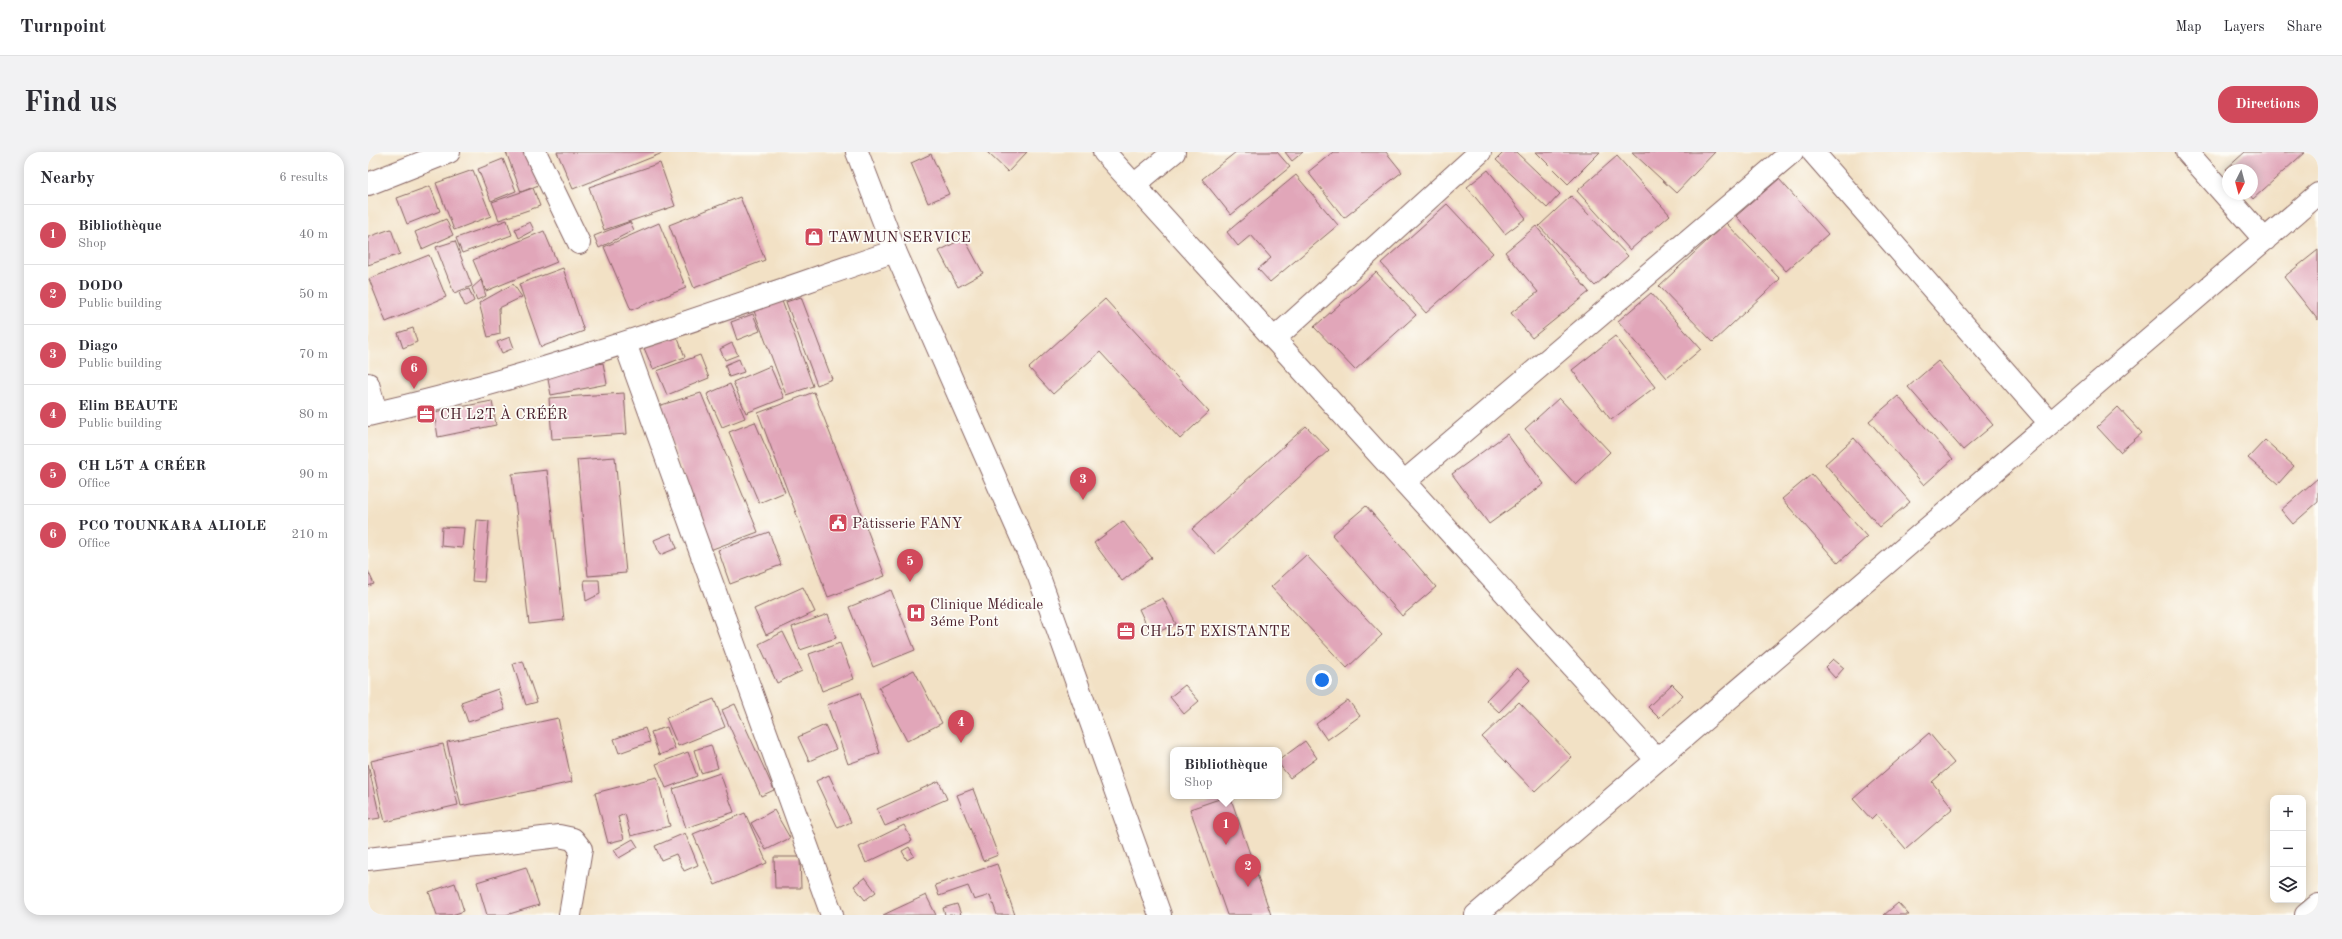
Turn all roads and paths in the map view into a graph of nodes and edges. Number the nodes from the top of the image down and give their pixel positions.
1 (449, 152) edge
2 (534, 152) edge
3 (857, 152) edge
4 (1104, 152) edge
5 (1174, 152) edge
6 (1480, 152) edge
7 (1792, 152) edge
8 (1813, 152) edge
9 (2186, 152) edge
10 (368, 184) edge
11 (1134, 185) junction
12 (2318, 194) edge
13 (2265, 240) junction
14 (579, 242) dead end
15 (895, 251) junction
16 (1274, 338) junction
17 (625, 343) junction
18 (368, 384) edge
19 (372, 414) edge
20 (2050, 423) junction
21 (1404, 482) junction
22 (1657, 760) junction
23 (368, 859) edge
24 (2318, 905) edge
25 (570, 915) edge
26 (832, 915) edge
27 (1160, 915) edge
28 (1476, 915) edge
29 (2306, 915) edge

1 - 10 street
2 - 14 street
3 - 15 street
4 - 11 street
5 - 11 street
6 - 16 street
7 - 21 street
8 - 20 street
9 - 13 street
11 - 16 street
12 - 13 street
13 - 20 street
15 - 17 street
15 - 27 street
16 - 21 street
17 - 19 street
17 - 26 street
18 - 19 street
20 - 22 street
21 - 22 street
22 - 28 street
23 - 25 street
24 - 29 street

